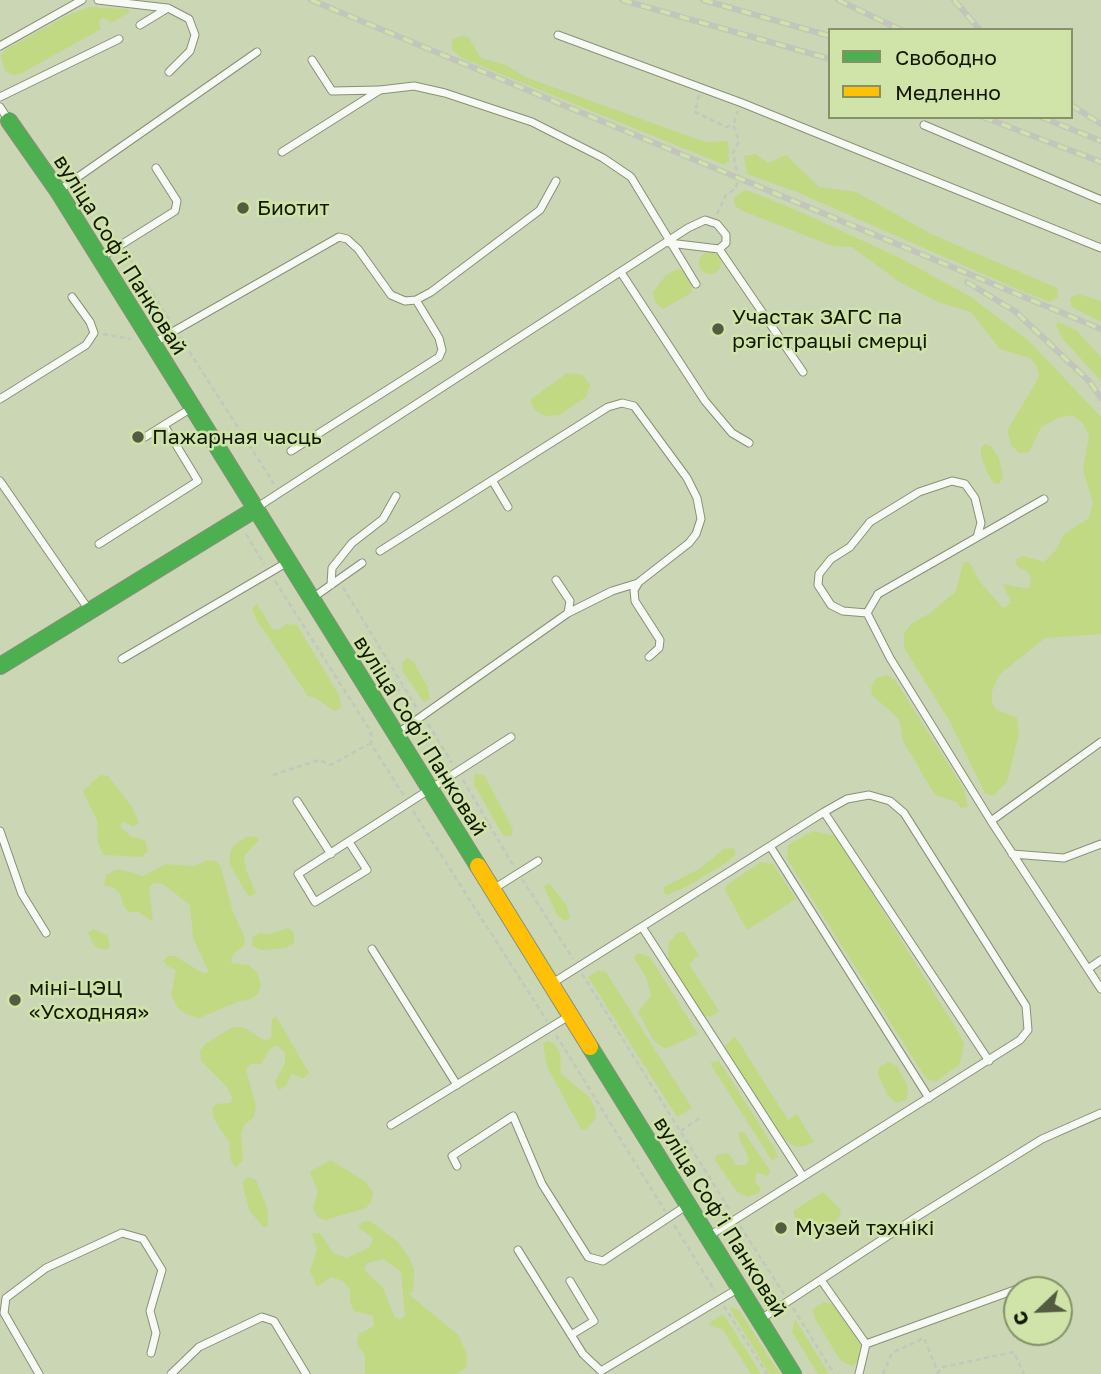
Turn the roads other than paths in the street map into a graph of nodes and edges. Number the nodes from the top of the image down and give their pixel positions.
1 (82, 0) edge
2 (98, 0) edge
3 (168, 8) junction
4 (140, 25) dead end
5 (558, 35) dead end
6 (120, 39) dead end
7 (0, 46) edge
8 (257, 52) dead end
9 (312, 60) dead end
10 (169, 72) dead end
11 (380, 90) junction
12 (0, 97) edge
13 (0, 107) edge
14 (9, 121) joint
15 (924, 125) dead end
16 (282, 152) dead end
17 (156, 168) dead end
18 (556, 181) dead end
19 (58, 191) junction
20 (1101, 200) edge
21 (668, 243) junction
22 (1101, 248) edge
23 (719, 249) junction
24 (99, 258) junction
25 (622, 274) junction
26 (696, 284) dead end
27 (72, 297) dead end
28 (416, 300) junction
29 (151, 344) junction
30 (803, 372) dead end
31 (0, 399) edge
32 (191, 409) junction
33 (164, 425) junction
34 (145, 437) dead end
35 (749, 443) dead end
36 (291, 451) dead end
37 (492, 480) junction
38 (0, 481) edge
39 (396, 496) dead end
40 (1044, 499) dead end
41 (508, 506) dead end
42 (254, 510) junction
43 (977, 537) junction
44 (99, 544) dead end
45 (380, 551) dead end
46 (286, 562) junction
47 (362, 562) dead end
48 (556, 580) dead end
49 (639, 582) junction
50 (331, 585) junction
51 (311, 599) junction
52 (89, 611) junction
53 (867, 612) junction
54 (568, 613) junction
55 (649, 657) dead end
56 (122, 659) dead end
57 (0, 666) edge
58 (394, 735) junction
59 (511, 737) dead end
60 (1101, 742) edge
61 (430, 792) junction
62 (298, 801) dead end
63 (824, 812) junction
64 (992, 821) junction
65 (0, 831) edge
66 (349, 842) junction
67 (1101, 844) edge
68 (770, 846) junction
69 (331, 854) junction
70 (1012, 854) junction
71 (538, 860) dead end
72 (491, 890) junction
73 (642, 927) junction
74 (46, 933) dead end
75 (372, 949) dead end
76 (1101, 960) edge
77 (1088, 969) junction
78 (550, 985) junction
79 (1101, 989) edge
80 (569, 1016) junction
81 (989, 1060) junction
82 (457, 1085) junction
83 (929, 1098) junction
84 (1101, 1113) edge
85 (391, 1125) dead end
86 (457, 1166) dead end
87 (802, 1175) junction
88 (688, 1205) junction
89 (707, 1237) junction
90 (518, 1250) dead end
91 (821, 1280) junction
92 (569, 1281) dead end
93 (739, 1288) junction
94 (1003, 1295) edge
95 (760, 1320) junction
96 (571, 1335) junction
97 (866, 1344) junction
98 (151, 1353) dead end
99 (39, 1374) edge
100 (171, 1374) edge
101 (306, 1374) edge
102 (793, 1374) edge
103 (859, 1374) edge

1 - 7 lane
2 - 3 lane
3 - 4 lane
3 - 10 lane
5 - 22 lane
6 - 12 lane
8 - 19 lane
9 - 11 lane
11 - 16 lane
11 - 21 lane
13 - 14 lane
14 - 19 street, вуліца Софʼі Панковай
15 - 20 lane
17 - 24 lane
18 - 28 lane
19 - 24 street, вуліца Софʼі Панковай
21 - 23 lane
21 - 23 lane
21 - 25 lane
21 - 26 lane
23 - 30 lane
24 - 29 street, вуліца Софʼі Панковай
25 - 35 lane
25 - 42 lane
27 - 31 lane
28 - 29 lane
28 - 36 lane
29 - 32 street, вуліца Софʼі Панковай
32 - 33 lane
32 - 42 street, вуліца Софʼі Панковай
33 - 34 lane
33 - 44 lane
37 - 41 lane
37 - 45 lane
37 - 49 lane
38 - 52 lane
39 - 50 lane
40 - 43 lane
42 - 46 street, вуліца Софʼі Панковай
42 - 52 street
43 - 53 lane
43 - 53 lane
46 - 51 street, вуліца Софʼі Панковай
46 - 56 lane
47 - 50 lane
48 - 54 lane
49 - 54 lane
49 - 55 lane
50 - 51 lane
51 - 58 street, вуліца Софʼі Панковай
52 - 57 street
53 - 64 lane
54 - 58 lane
58 - 61 street, вуліца Софʼі Панковай
59 - 61 lane
60 - 64 lane
61 - 66 lane
61 - 72 street, вуліца Софʼі Панковай
62 - 69 lane
63 - 68 lane
63 - 81 lane
63 - 81 lane
64 - 70 lane
65 - 74 lane
66 - 69 lane
66 - 69 lane
67 - 70 lane
68 - 73 lane
68 - 83 lane
70 - 77 lane
71 - 72 lane
72 - 78 street, вуліца Софʼі Панковай
73 - 78 lane
73 - 87 lane
75 - 82 lane
76 - 77 lane
77 - 79 lane
78 - 80 street, вуліца Софʼі Панковай
80 - 82 lane
80 - 88 street, вуліца Софʼі Панковай
81 - 83 lane
82 - 85 lane
83 - 87 lane
84 - 91 lane
86 - 88 lane
87 - 89 lane
88 - 89 street, вуліца Софʼі Панковай
89 - 93 street, вуліца Софʼі Панковай
90 - 96 lane
91 - 95 lane
91 - 97 lane
92 - 96 lane
93 - 95 street, вуліца Софʼі Панковай
93 - 96 lane
94 - 97 lane
95 - 102 street, вуліца Софʼі Панковай
97 - 103 lane
98 - 99 lane
100 - 101 lane

